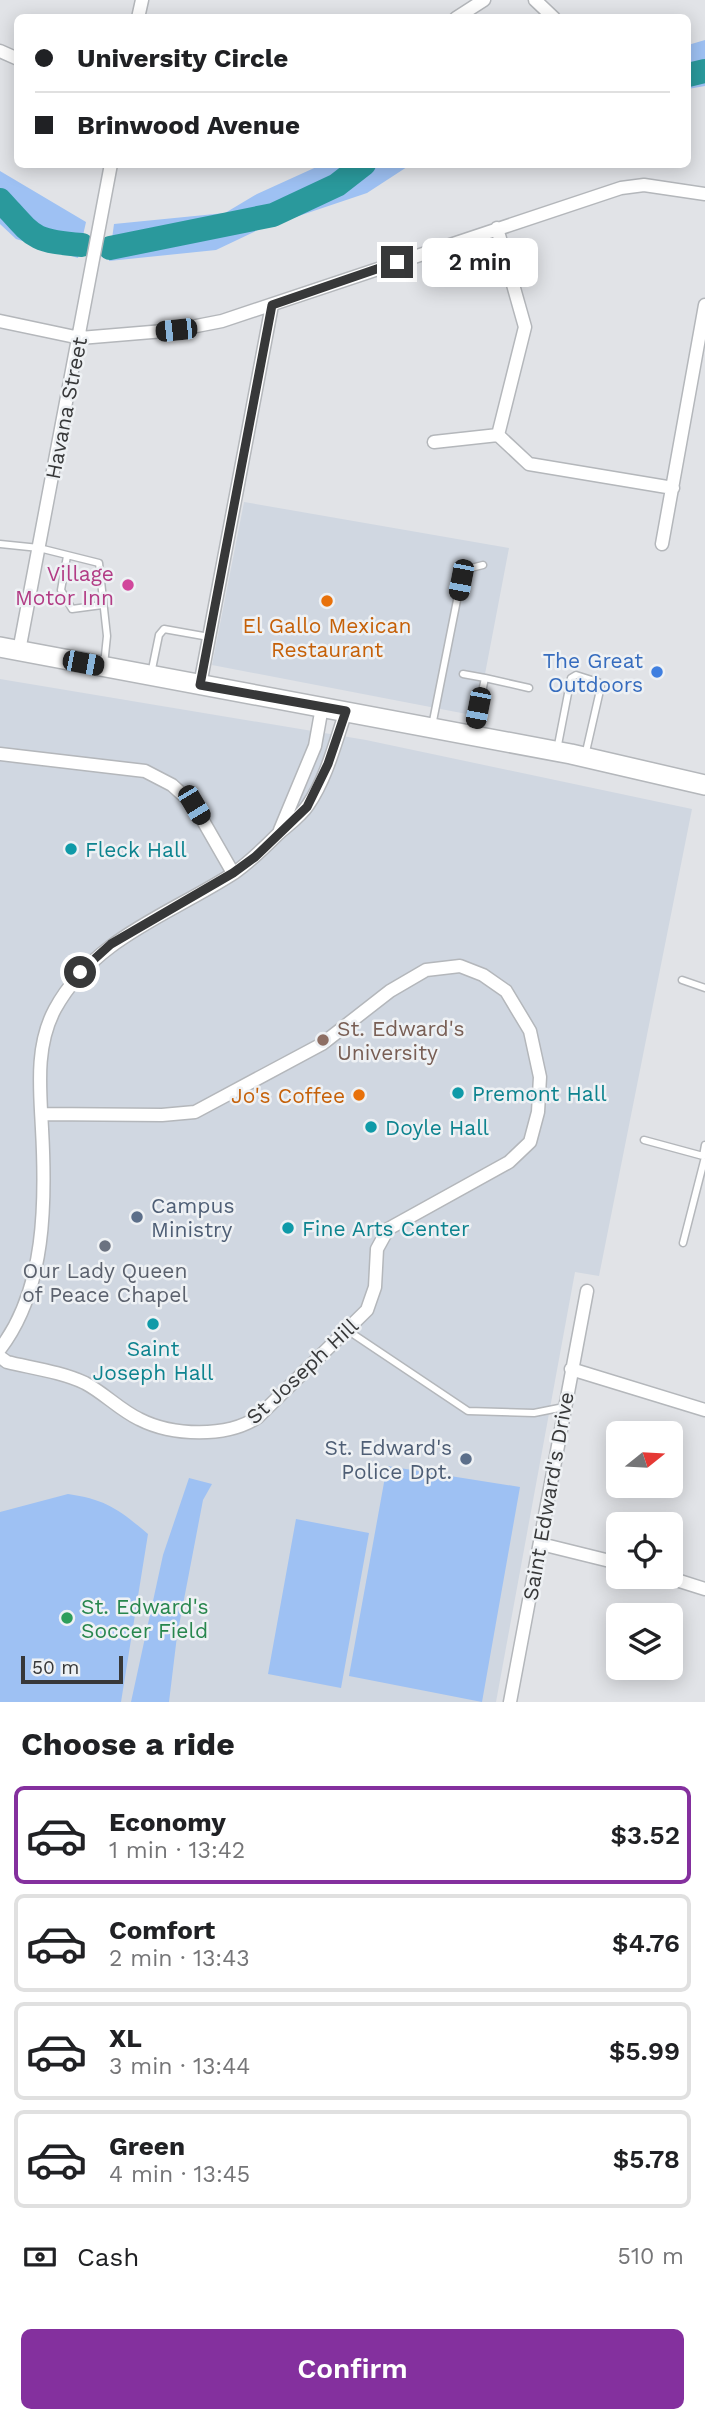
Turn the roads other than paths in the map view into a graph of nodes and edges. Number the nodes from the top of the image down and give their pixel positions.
1 (485, 0) edge
2 (535, 0) edge
3 (462, 14) edge
4 (550, 14) edge
5 (110, 168) edge
6 (705, 194) edge
7 (497, 228) junction
8 (272, 305) junction
9 (705, 305) edge
10 (0, 321) edge
11 (80, 338) junction
12 (498, 435) junction
13 (434, 442) dead end
14 (673, 488) junction
15 (0, 544) edge
16 (662, 544) dead end
17 (39, 548) junction
18 (67, 555) junction
19 (483, 565) dead end
20 (102, 605) junction
21 (209, 637) junction
22 (9, 649) edge
23 (104, 667) junction
24 (463, 674) dead end
25 (150, 676) junction
26 (485, 678) junction
27 (200, 685) junction
28 (529, 688) dead end
29 (322, 707) junction
30 (346, 711) junction
31 (431, 728) junction
32 (472, 736) junction
33 (556, 752) junction
34 (0, 754) edge
35 (585, 758) junction
36 (705, 785) edge
37 (279, 833) junction
38 (233, 873) junction
39 (682, 980) dead end
40 (705, 988) edge
41 (42, 1114) junction
42 (644, 1140) dead end
43 (705, 1145) edge
44 (704, 1156) edge
45 (683, 1243) dead end
46 (587, 1291) dead end
47 (347, 1330) junction
48 (0, 1349) edge
49 (0, 1357) edge
50 (571, 1368) junction
51 (564, 1407) junction
52 (705, 1410) edge
53 (541, 1544) junction
54 (606, 1560) edge
55 (683, 1582) edge
56 (705, 1589) edge
57 (510, 1702) edge

1 - 3 street
2 - 4 street
5 - 11 street, Havana Street
6 - 7 street
7 - 8 street
7 - 12 street
8 - 11 street
8 - 21 street
9 - 14 street
10 - 11 street
11 - 17 street, Havana Street
12 - 13 street
12 - 14 street
14 - 16 street
15 - 17 lane
17 - 18 lane
17 - 22 street, Havana Street
18 - 20 lane
18 - 20 lane
19 - 31 lane
20 - 23 lane
21 - 25 lane
21 - 27 street
22 - 23 main road
23 - 25 main road
24 - 26 lane
25 - 27 main road
26 - 28 lane
26 - 32 lane
27 - 29 main road
29 - 30 main road
29 - 37 street
30 - 31 main road
30 - 37 street
31 - 32 main road
32 - 33 main road
33 - 35 main road
33 - 35 lane
34 - 38 street
35 - 36 main road
37 - 38 street
38 - 41 street
39 - 40 lane
41 - 47 street, St Joseph Hill
41 - 48 street
42 - 44 lane
43 - 44 lane
44 - 45 lane
46 - 50 street, Saint Edward's Drive
47 - 49 street, St Joseph Hill
47 - 51 lane
50 - 51 street, Saint Edward's Drive
50 - 52 street
51 - 53 street, Saint Edward's Drive
53 - 54 street
53 - 57 street, Saint Edward's Drive
55 - 56 street

